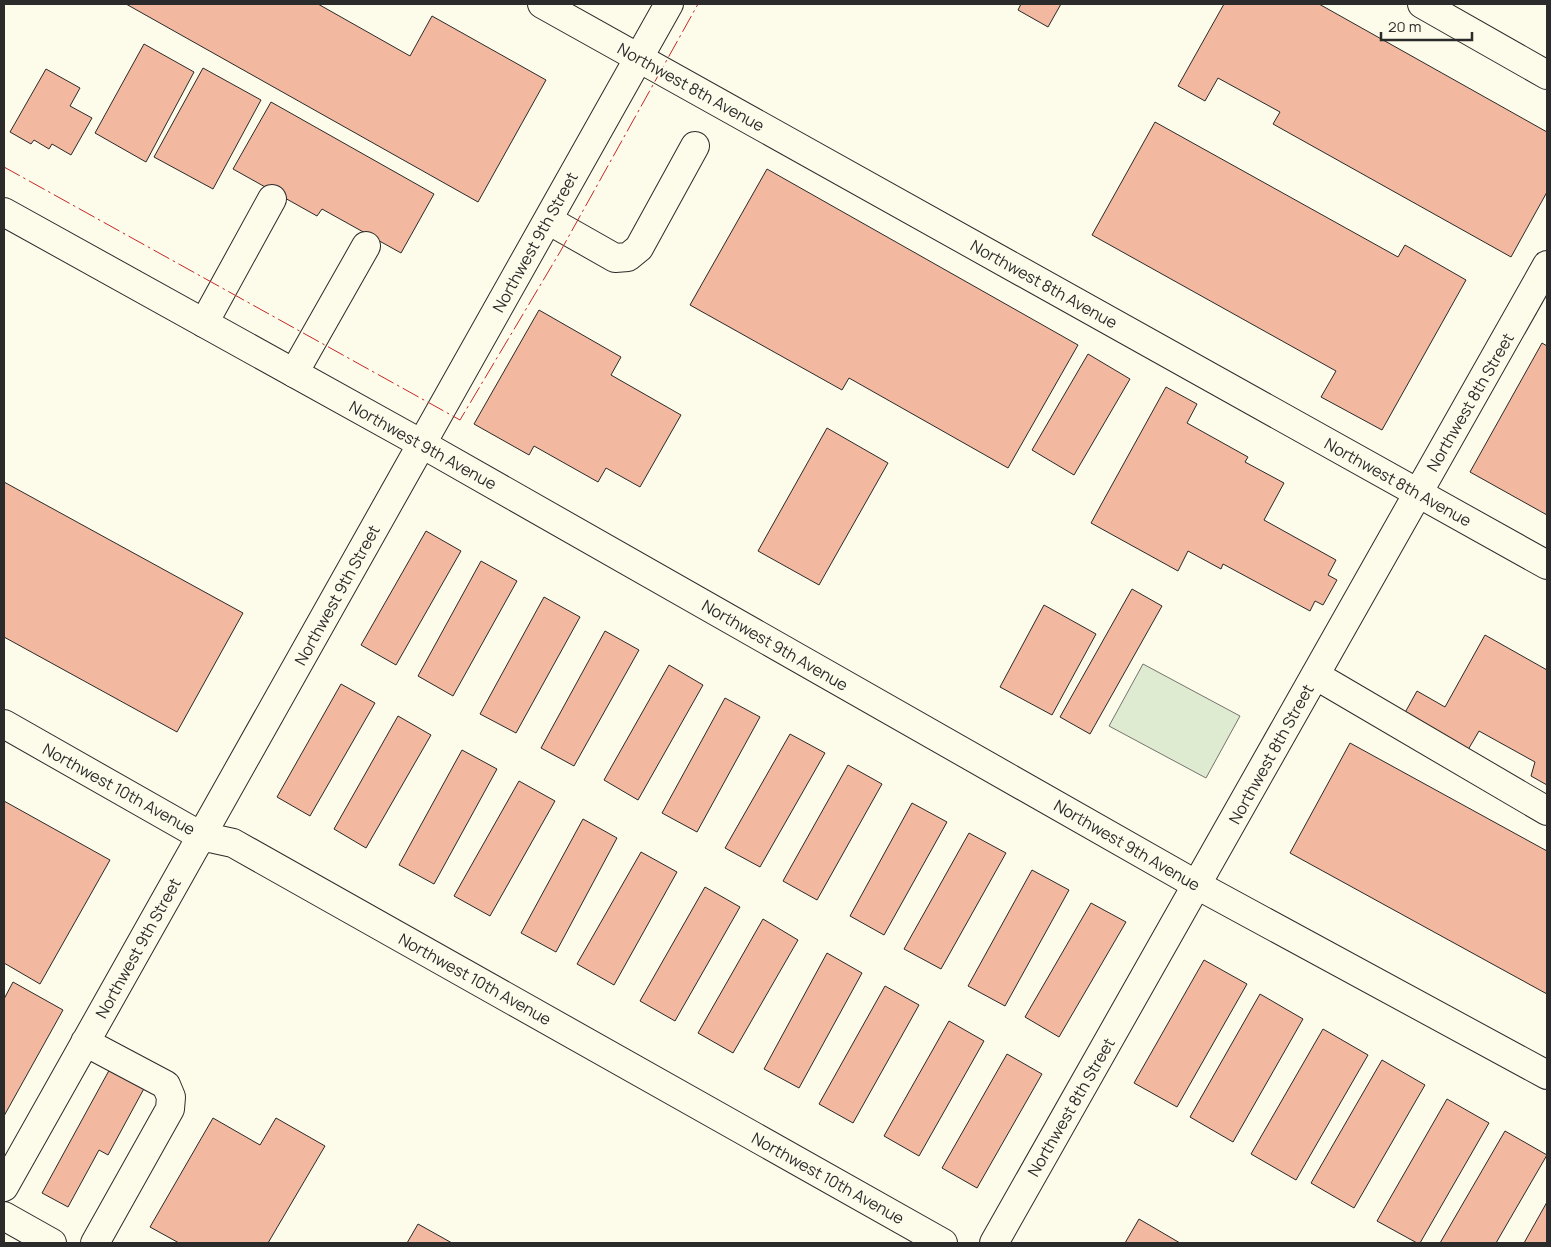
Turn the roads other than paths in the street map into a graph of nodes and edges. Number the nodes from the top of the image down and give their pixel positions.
1 (542, 4) edge
2 (669, 4) edge
3 (1422, 4) edge
4 (582, 13) edge
5 (638, 58) junction
6 (1547, 75) edge
7 (695, 146) dead end
8 (272, 199) dead end
9 (548, 220) junction
10 (7, 221) edge
11 (366, 246) dead end
12 (1547, 265) edge
13 (204, 323) junction
14 (294, 373) junction
15 (422, 444) junction
16 (1418, 492) junction
17 (1547, 565) edge
18 (1315, 676) junction
19 (4, 724) edge
20 (1547, 811) edge
21 (201, 836) junction
22 (1197, 885) junction
23 (85, 1042) junction
24 (1547, 1075) edge
25 (4, 1187) edge
26 (4, 1216) edge
27 (52, 1243) edge
28 (95, 1243) edge
29 (943, 1243) edge
30 (994, 1243) edge

1 - 4 street, Northwest 8th Avenue
2 - 5 street, Northwest 9th Street
3 - 6 street
4 - 5 street, Northwest 8th Avenue
5 - 9 street, Northwest 9th Street
5 - 16 street, Northwest 8th Avenue
7 - 9 street
8 - 13 street
9 - 15 street, Northwest 9th Street
10 - 13 street, Northwest 9th Avenue
11 - 14 street
12 - 16 street, Northwest 8th Street
13 - 14 street, Northwest 9th Avenue
14 - 15 street, Northwest 9th Avenue
15 - 21 street, Northwest 9th Street
15 - 22 street, Northwest 9th Avenue
16 - 17 street, Northwest 8th Avenue
16 - 18 street, Northwest 8th Street
18 - 20 street
18 - 22 street, Northwest 8th Street
19 - 21 street, Northwest 10th Avenue
21 - 23 street, Northwest 9th Street
21 - 29 street, Northwest 10th Avenue
22 - 24 street, Northwest 9th Avenue
22 - 30 street, Northwest 8th Street
23 - 25 street, Northwest 9th Street
23 - 28 street
26 - 27 street

